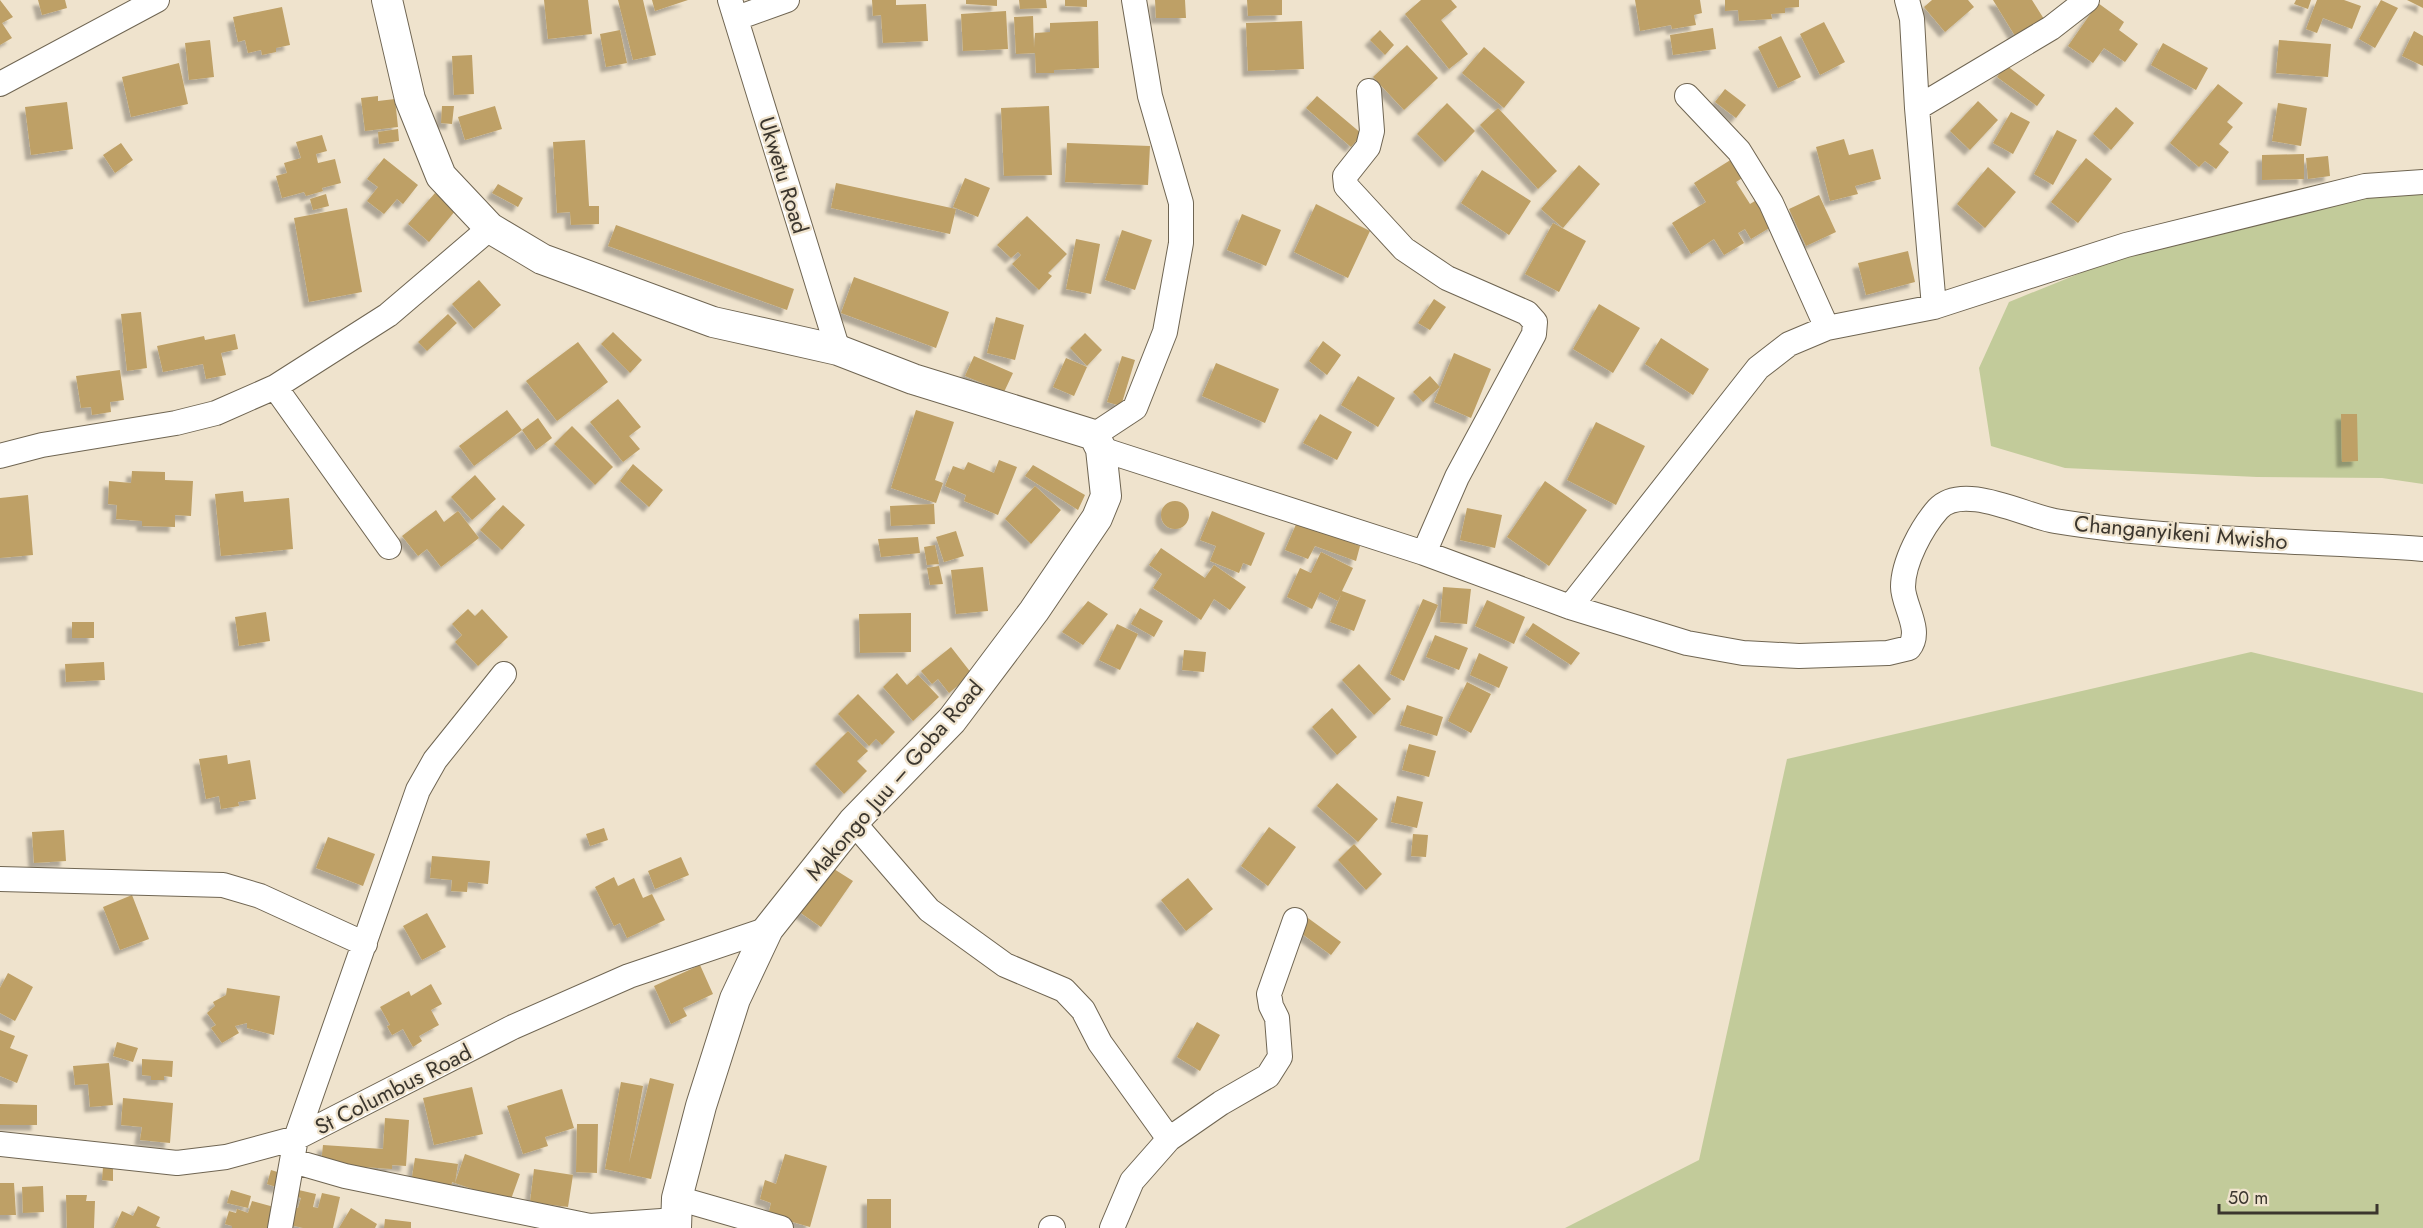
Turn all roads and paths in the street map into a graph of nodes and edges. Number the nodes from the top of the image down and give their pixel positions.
1 (157, 0) edge
2 (387, 0) edge
3 (787, 0) edge
4 (1134, 0) edge
5 (1907, 0) edge
6 (2087, 0) edge
7 (734, 9) edge
8 (0, 84) edge
9 (1369, 91) dead end
10 (1687, 96) dead end
11 (1917, 108) junction
12 (2423, 182) edge
13 (490, 228) junction
14 (1934, 307) junction
15 (1827, 328) junction
16 (838, 350) junction
17 (275, 387) junction
18 (1097, 442) junction
19 (0, 456) edge
20 (389, 547) dead end
21 (2423, 549) edge
22 (1425, 553) junction
23 (1570, 607) junction
24 (504, 674) dead end
25 (853, 822) junction
26 (0, 879) edge
27 (1295, 920) dead end
28 (768, 929) junction
29 (365, 944) junction
30 (1169, 1139) junction
31 (0, 1144) edge
32 (294, 1150) junction
33 (676, 1215) edge
34 (280, 1228) edge
35 (781, 1228) edge
36 (1112, 1228) edge

1 - 8 street
2 - 13 street
3 - 7 street
4 - 18 street
5 - 11 street
6 - 11 street
7 - 16 street, Ukwetu Road
9 - 22 street
10 - 15 street
11 - 14 street
12 - 14 street
13 - 16 street
13 - 17 street
14 - 15 street
15 - 23 street
16 - 18 street
17 - 19 street
17 - 20 street
18 - 22 street
18 - 25 street, Makongo Juu – Goba Road
21 - 23 street, Changanyikeni Mwisho
22 - 23 street
24 - 29 street
25 - 28 street, Makongo Juu – Goba Road
25 - 30 street
26 - 29 street
27 - 30 street
28 - 32 street, St Columbus Road
28 - 33 street, Makongo Juu – Goba Road
29 - 32 street
30 - 36 street
31 - 32 street, St Columbus Road
32 - 33 street
32 - 34 street
33 - 35 street

